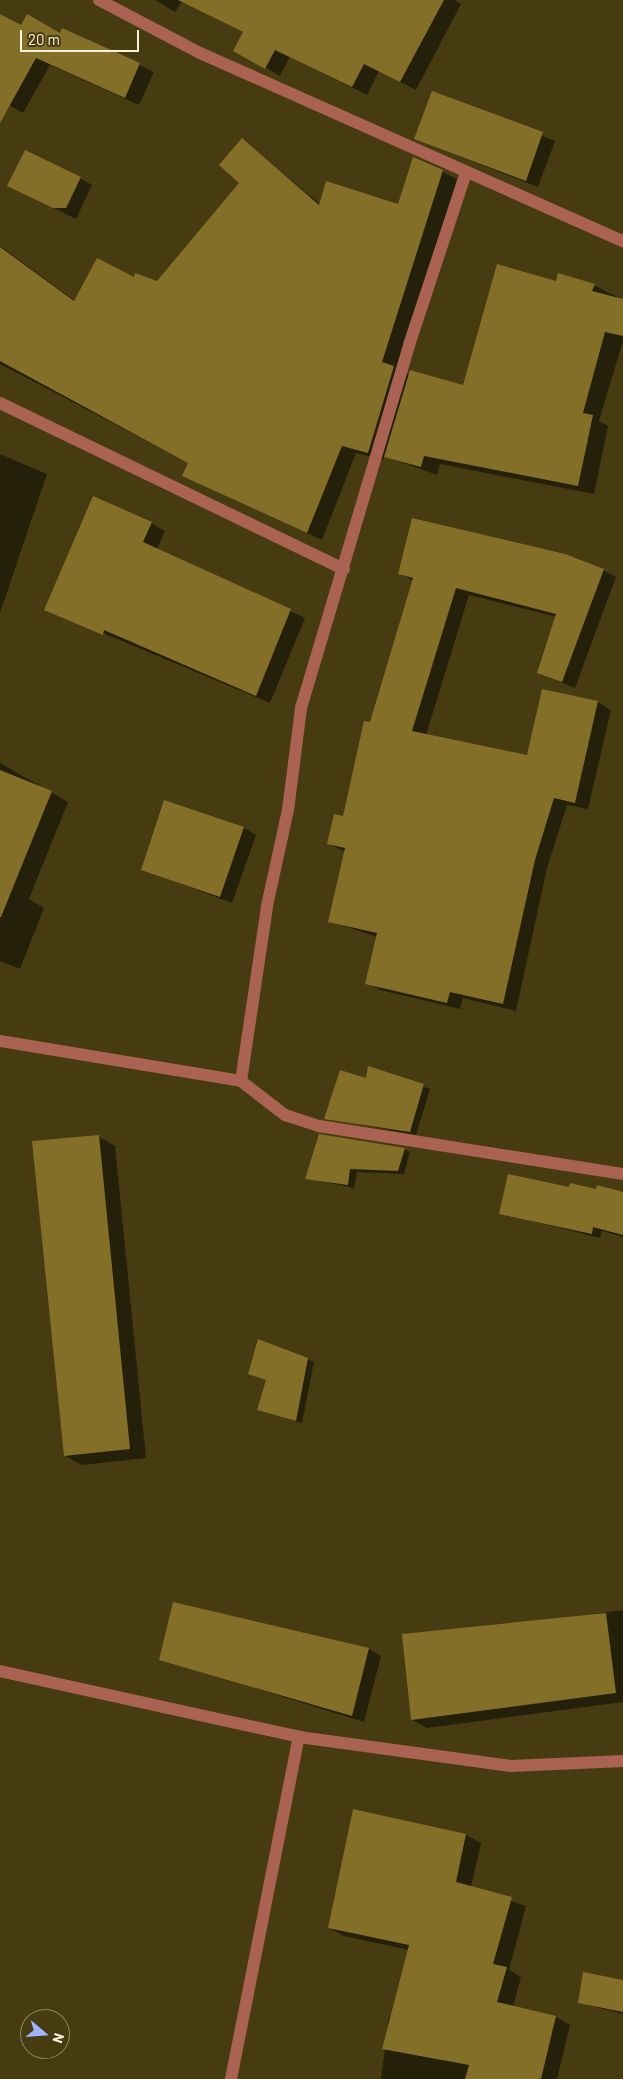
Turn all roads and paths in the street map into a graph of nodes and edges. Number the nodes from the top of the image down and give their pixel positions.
1 (99, 0) edge
2 (466, 173) junction
3 (623, 241) edge
4 (0, 403) edge
5 (344, 569) junction
6 (0, 1041) edge
7 (241, 1081) junction
8 (623, 1174) edge
9 (0, 1671) edge
10 (299, 1737) junction
11 (623, 1760) edge
12 (231, 2079) edge

1 - 2 street
2 - 3 street
2 - 5 street
4 - 5 street
5 - 7 street
6 - 7 street
7 - 8 street
9 - 10 street
10 - 11 street
10 - 12 street

